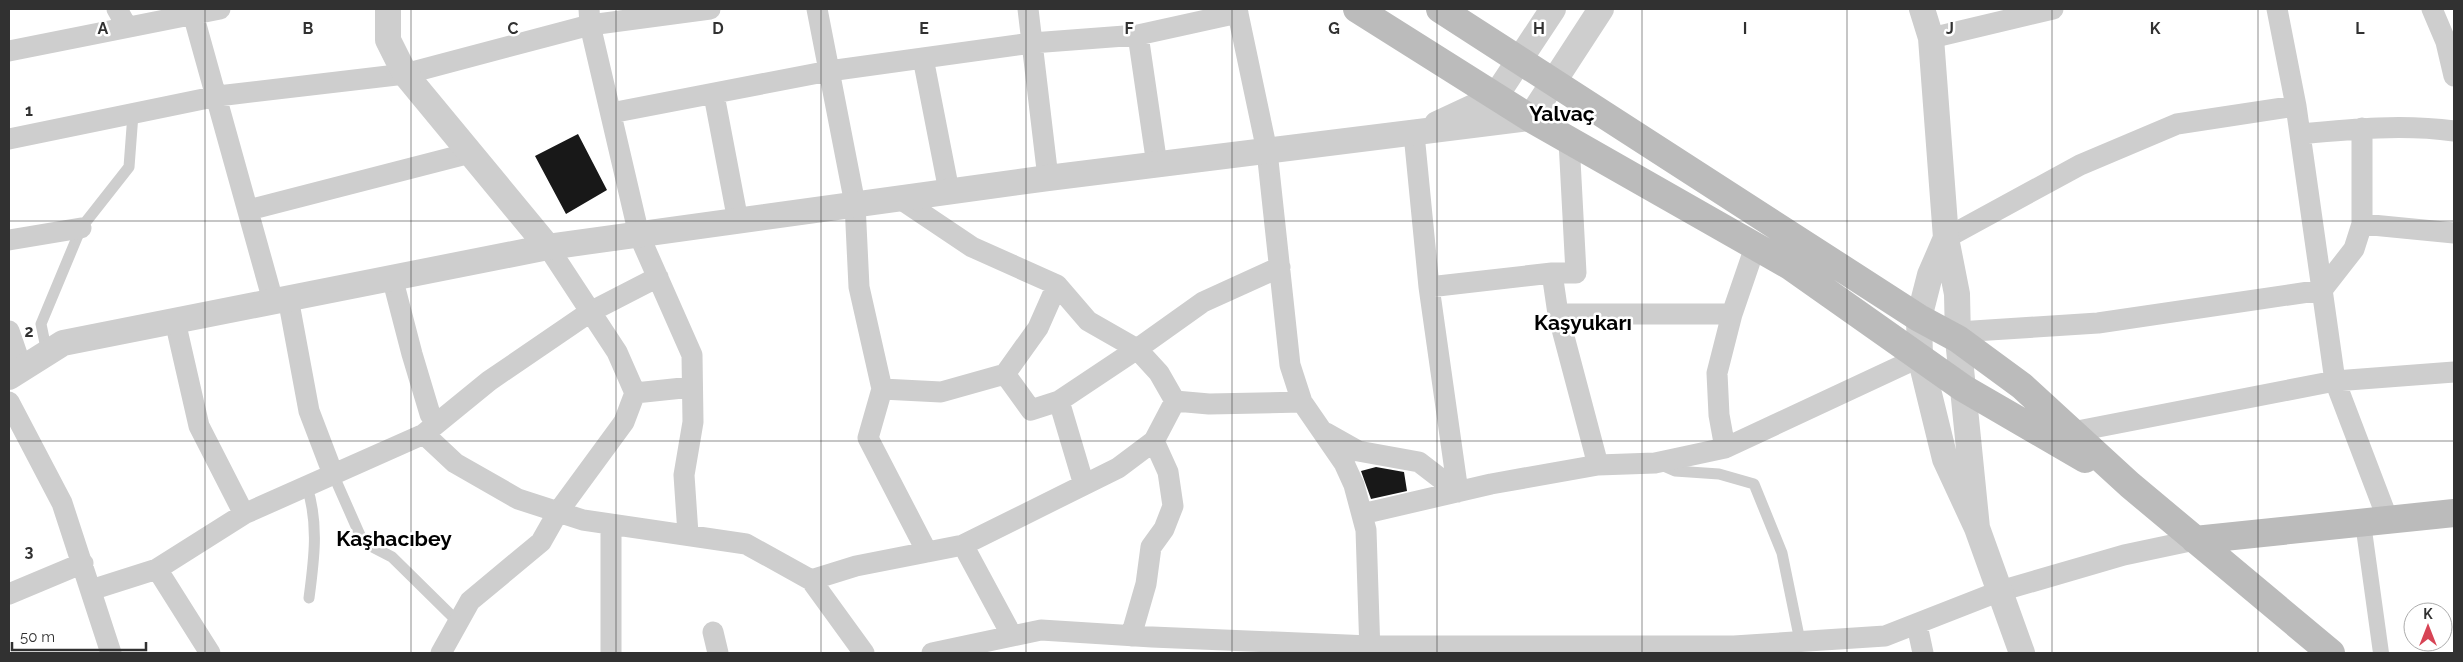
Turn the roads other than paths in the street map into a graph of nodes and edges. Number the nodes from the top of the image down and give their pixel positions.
1 (117, 9) edge
2 (220, 9) edge
3 (388, 9) edge
4 (710, 9) edge
5 (817, 9) edge
6 (1028, 9) edge
7 (1357, 9) edge
8 (1440, 9) edge
9 (1553, 9) edge
10 (1601, 9) edge
11 (1922, 9) edge
12 (2053, 9) edge
13 (2277, 9) edge
14 (2432, 9) edge
15 (1238, 11) edge
16 (193, 14) junction
17 (590, 17) edge
18 (127, 28) junction
19 (1138, 35) junction
20 (1931, 38) junction
21 (1032, 43) junction
22 (9, 51) edge
23 (923, 58) junction
24 (1518, 59) junction
25 (2453, 66) edge
26 (829, 71) junction
27 (405, 74) junction
28 (1554, 80) junction
29 (714, 95) junction
30 (218, 96) junction
31 (1495, 97) junction
32 (2296, 106) junction
33 (611, 113) junction
34 (133, 114) junction
35 (1530, 118) junction
36 (2362, 128) junction
37 (2454, 131) edge
38 (1414, 134) junction
39 (2300, 134) junction
40 (9, 138) edge
41 (1568, 141) junction
42 (1268, 151) junction
43 (470, 153) junction
44 (1157, 165) junction
45 (1048, 178) junction
46 (949, 191) junction
47 (899, 198) junction
48 (855, 204) junction
49 (249, 210) junction
50 (738, 220) junction
51 (2362, 224) junction
52 (81, 228) junction
53 (2454, 232) edge
54 (639, 234) junction
55 (1946, 238) junction
56 (9, 240) edge
57 (548, 247) junction
58 (1755, 247) junction
59 (1280, 267) junction
60 (1552, 273) junction
61 (658, 277) junction
62 (392, 278) junction
63 (1057, 285) junction
64 (1429, 287) junction
65 (2322, 290) junction
66 (281, 300) junction
67 (590, 312) junction
68 (1558, 314) junction
69 (1732, 314) junction
70 (1919, 318) junction
71 (175, 321) junction
72 (9, 331) edge
73 (1958, 335) junction
74 (1137, 349) junction
75 (47, 353) junction
76 (1920, 357) junction
77 (2454, 372) edge
78 (16, 373) edge
79 (1005, 374) junction
80 (2335, 382) junction
81 (692, 387) junction
82 (1963, 388) junction
83 (882, 389) junction
84 (635, 393) junction
85 (1059, 401) junction
86 (1175, 401) junction
87 (9, 402) edge
88 (1302, 402) junction
89 (430, 429) junction
90 (1322, 431) junction
91 (2074, 434) junction
92 (2044, 435) junction
93 (1154, 441) junction
94 (1725, 448) junction
95 (1655, 462) junction
96 (1598, 465) junction
97 (333, 474) junction
98 (1084, 485) junction
99 (2130, 486) junction
100 (307, 487) junction
101 (1458, 492) junction
102 (558, 512) junction
103 (2454, 513) edge
104 (244, 514) junction
105 (1362, 514) junction
106 (2375, 522) junction
107 (611, 524) junction
108 (1977, 528) junction
109 (688, 534) junction
110 (2195, 540) junction
111 (963, 545) junction
112 (927, 552) junction
113 (83, 563) junction
114 (157, 569) junction
115 (812, 580) junction
116 (92, 590) junction
117 (2000, 591) junction
118 (9, 594) edge
119 (309, 598) dead end
120 (458, 622) junction
121 (1916, 625) junction
122 (713, 632) dead end
123 (1011, 634) junction
124 (1131, 636) junction
125 (1800, 641) junction
126 (1831, 646) edge
127 (1370, 650) edge
128 (1488, 650) edge
129 (1580, 650) edge
130 (1716, 650) edge
131 (111, 653) edge
132 (210, 653) edge
133 (441, 653) edge
134 (611, 653) edge
135 (718, 653) edge
136 (864, 653) edge
137 (932, 653) edge
138 (1923, 653) edge
139 (2022, 653) edge
140 (2331, 653) edge
141 (2381, 653) edge

1 - 18 street
2 - 16 street
3 - 27 street
4 - 17 street
5 - 26 street
6 - 21 street
7 - 31 main road
8 - 24 main road
9 - 24 street
10 - 28 street
11 - 20 street
12 - 20 street
13 - 32 street
14 - 25 street
15 - 19 street
15 - 42 street
16 - 18 street
16 - 30 street
17 - 27 street
17 - 33 street
18 - 22 street
19 - 21 street
19 - 44 street
20 - 55 street
21 - 23 street
21 - 45 street
23 - 26 street
23 - 46 street
24 - 28 main road
24 - 31 street
26 - 29 street
26 - 48 street
27 - 30 street
27 - 43 street
28 - 35 street
28 - 70 main road
29 - 33 street
29 - 50 street
30 - 34 street
30 - 49 street
31 - 35 main road
31 - 38 street
32 - 39 street
32 - 55 street
33 - 54 street
34 - 40 street
34 - 52 lane
35 - 38 street
35 - 41 main road
36 - 37 street
36 - 39 street
36 - 51 street
38 - 42 street
38 - 64 street
39 - 65 street
41 - 58 main road
41 - 60 street
42 - 44 street
42 - 59 street
43 - 49 street
43 - 57 street
44 - 45 street
45 - 46 street
46 - 47 street
47 - 48 street
47 - 63 street
48 - 50 street
48 - 83 street
49 - 66 street
50 - 54 street
51 - 53 street
51 - 65 street
52 - 56 street
52 - 75 lane
54 - 57 street
54 - 61 street
55 - 70 street
55 - 73 street
57 - 62 street
57 - 67 street
58 - 69 street
58 - 76 main road
59 - 74 street
59 - 88 street
60 - 64 street
60 - 68 street
61 - 67 street
61 - 81 street
62 - 66 street
62 - 89 street
63 - 74 street
63 - 79 street
64 - 101 street
65 - 73 street
65 - 80 street
66 - 71 street
66 - 97 street
67 - 84 street
67 - 89 street
68 - 69 street
68 - 96 street
69 - 94 street
70 - 73 main road
70 - 76 street
71 - 75 street
71 - 104 street
72 - 78 street
73 - 82 street
73 - 91 main road
74 - 85 street
74 - 86 street
75 - 78 street
76 - 82 main road
76 - 94 street
76 - 108 street
77 - 80 street
79 - 83 street
79 - 85 street
80 - 91 street
80 - 106 street
81 - 84 street
81 - 109 street
82 - 92 main road
82 - 108 street
83 - 112 street
84 - 102 street
85 - 98 street
86 - 88 street
86 - 93 street
87 - 113 street
88 - 90 street
89 - 97 street
89 - 102 street
90 - 101 street
90 - 105 street
91 - 92 street
91 - 99 main road
92 - 99 main road
93 - 98 street
93 - 124 street
94 - 95 street
95 - 96 street
95 - 125 lane
96 - 101 street
97 - 100 street
97 - 120 lane
98 - 111 street
99 - 110 main road
100 - 104 street
100 - 119 lane
101 - 105 street
102 - 107 street
102 - 120 street
103 - 106 main road
104 - 114 street
105 - 127 street
106 - 110 main road
106 - 141 street
107 - 109 street
107 - 134 street
108 - 117 street
109 - 115 street
110 - 117 street
110 - 140 main road
111 - 112 street
111 - 123 street
112 - 115 street
113 - 116 street
113 - 118 street
114 - 116 street
114 - 132 street
115 - 136 street
116 - 131 street
117 - 121 street
117 - 139 street
120 - 133 street
121 - 126 street
121 - 138 street
122 - 135 street
123 - 124 street
123 - 137 street
124 - 127 street
125 - 126 street
125 - 130 street
127 - 128 street
128 - 129 street
129 - 130 street

